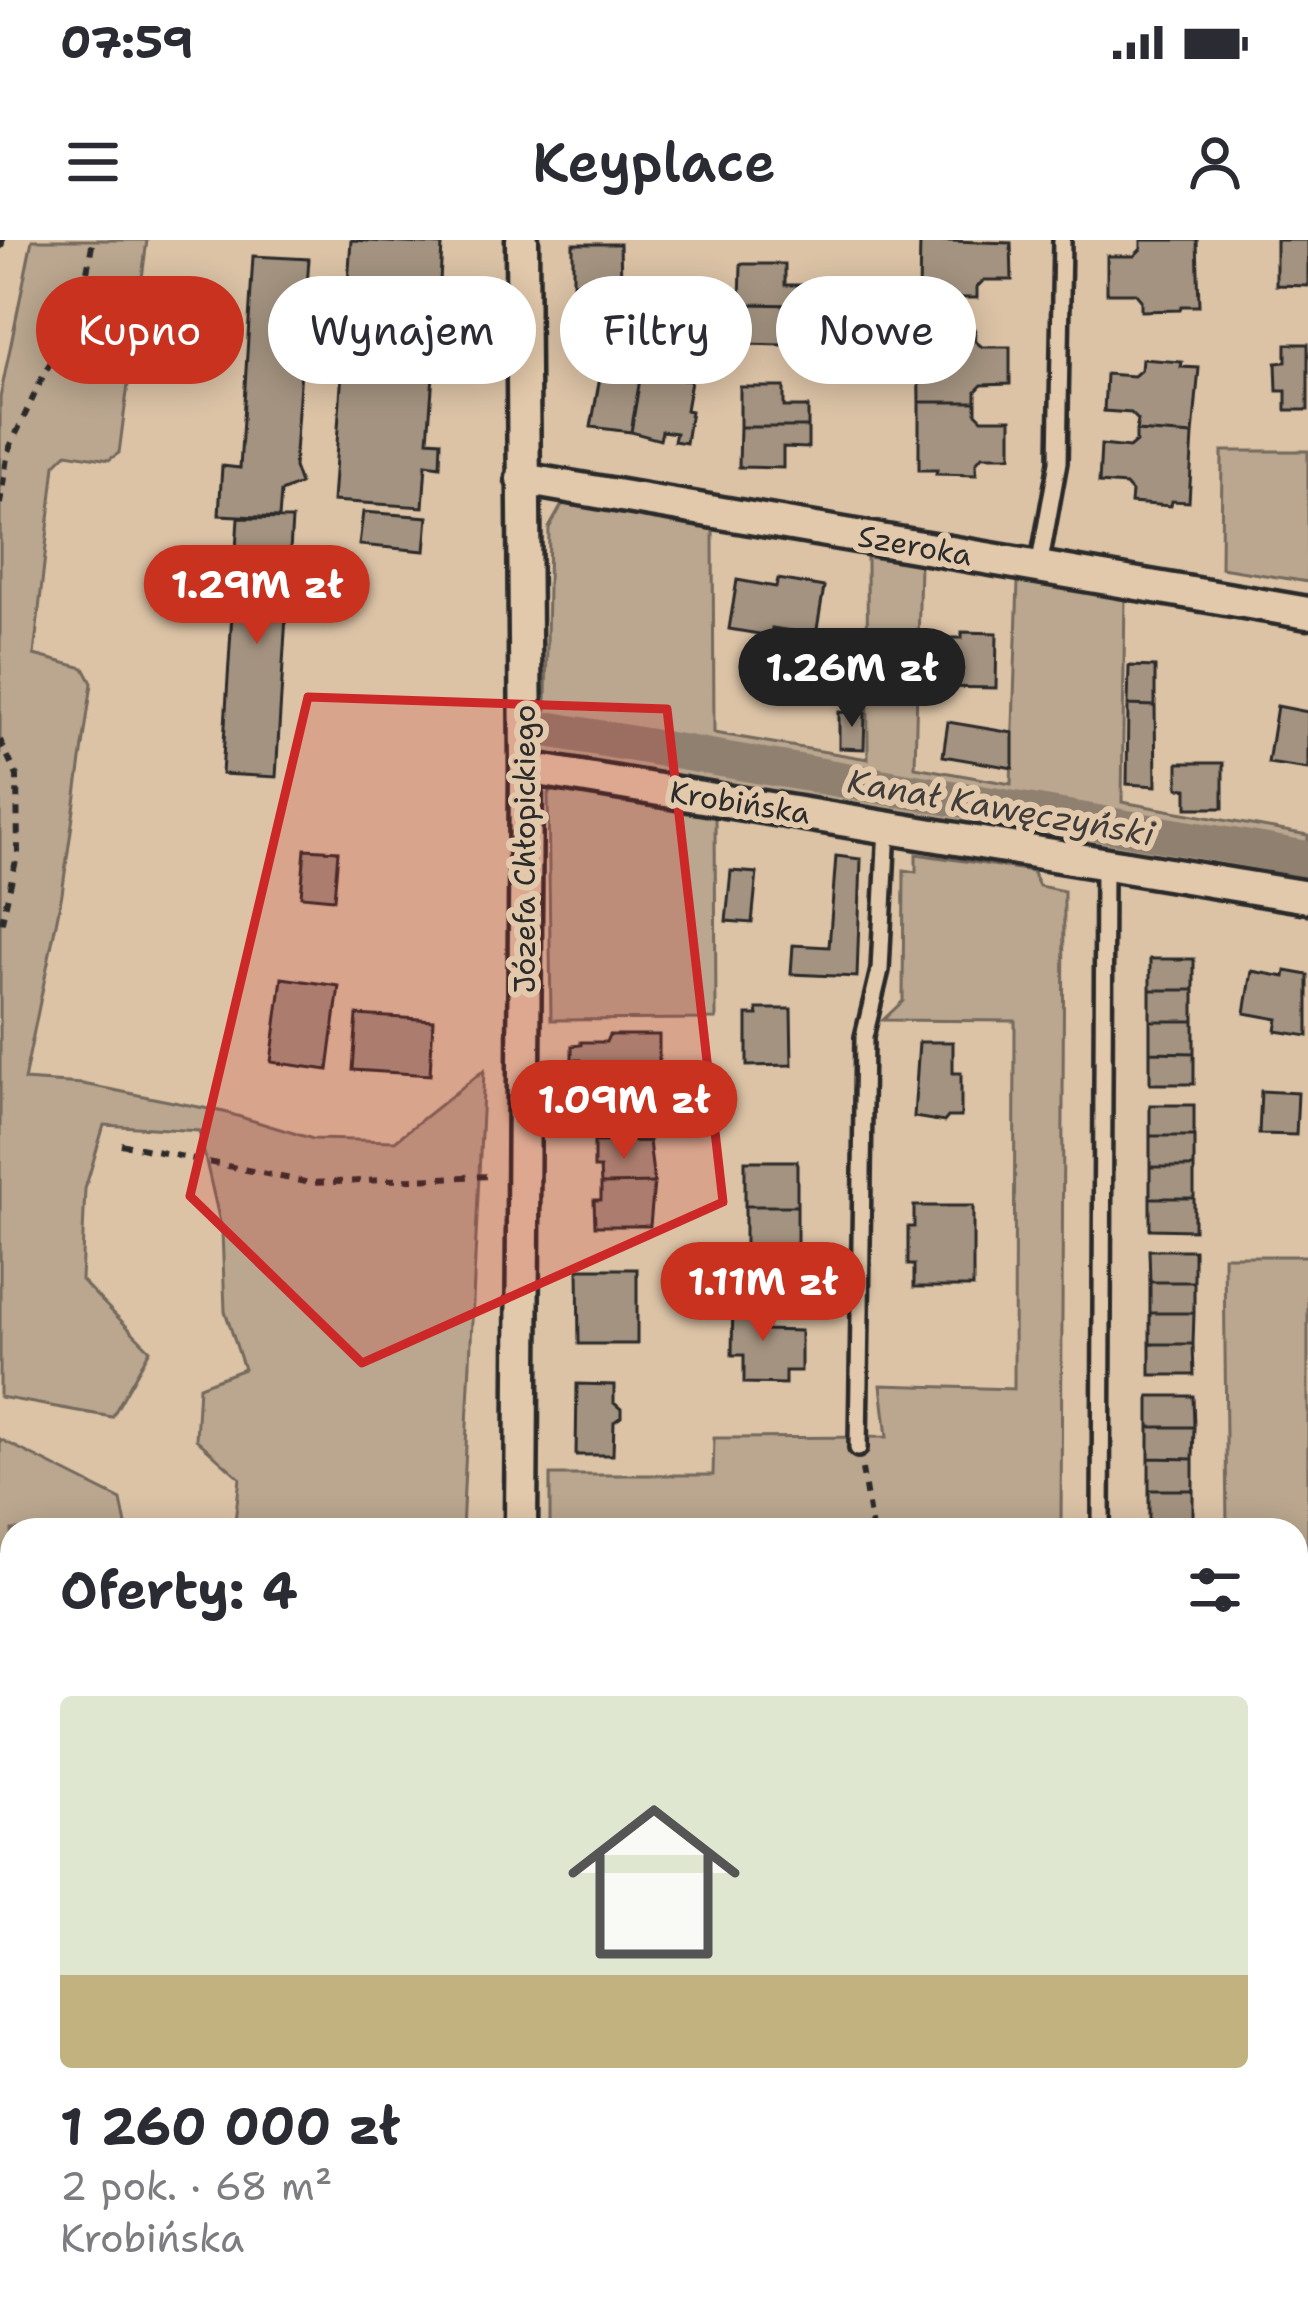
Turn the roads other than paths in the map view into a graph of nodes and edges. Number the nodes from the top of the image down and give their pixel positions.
1 (522, 240) edge
2 (1062, 240) edge
3 (522, 479) junction
4 (1040, 567) junction
5 (1308, 613) edge
6 (526, 768) junction
7 (887, 826) junction
8 (1104, 863) junction
9 (1308, 897) edge
10 (858, 1448) road end
11 (521, 1518) edge
12 (1101, 1518) edge

1 - 3 street, Józefa Chłopickiego
2 - 4 lane
3 - 4 street, Szeroka
3 - 6 street, Józefa Chłopickiego
4 - 5 street, Szeroka
6 - 7 street, Krobińska
6 - 11 street, Józefa Chłopickiego
7 - 8 street, Krobińska
7 - 10 lane
8 - 9 street, Krobińska
8 - 12 lane

